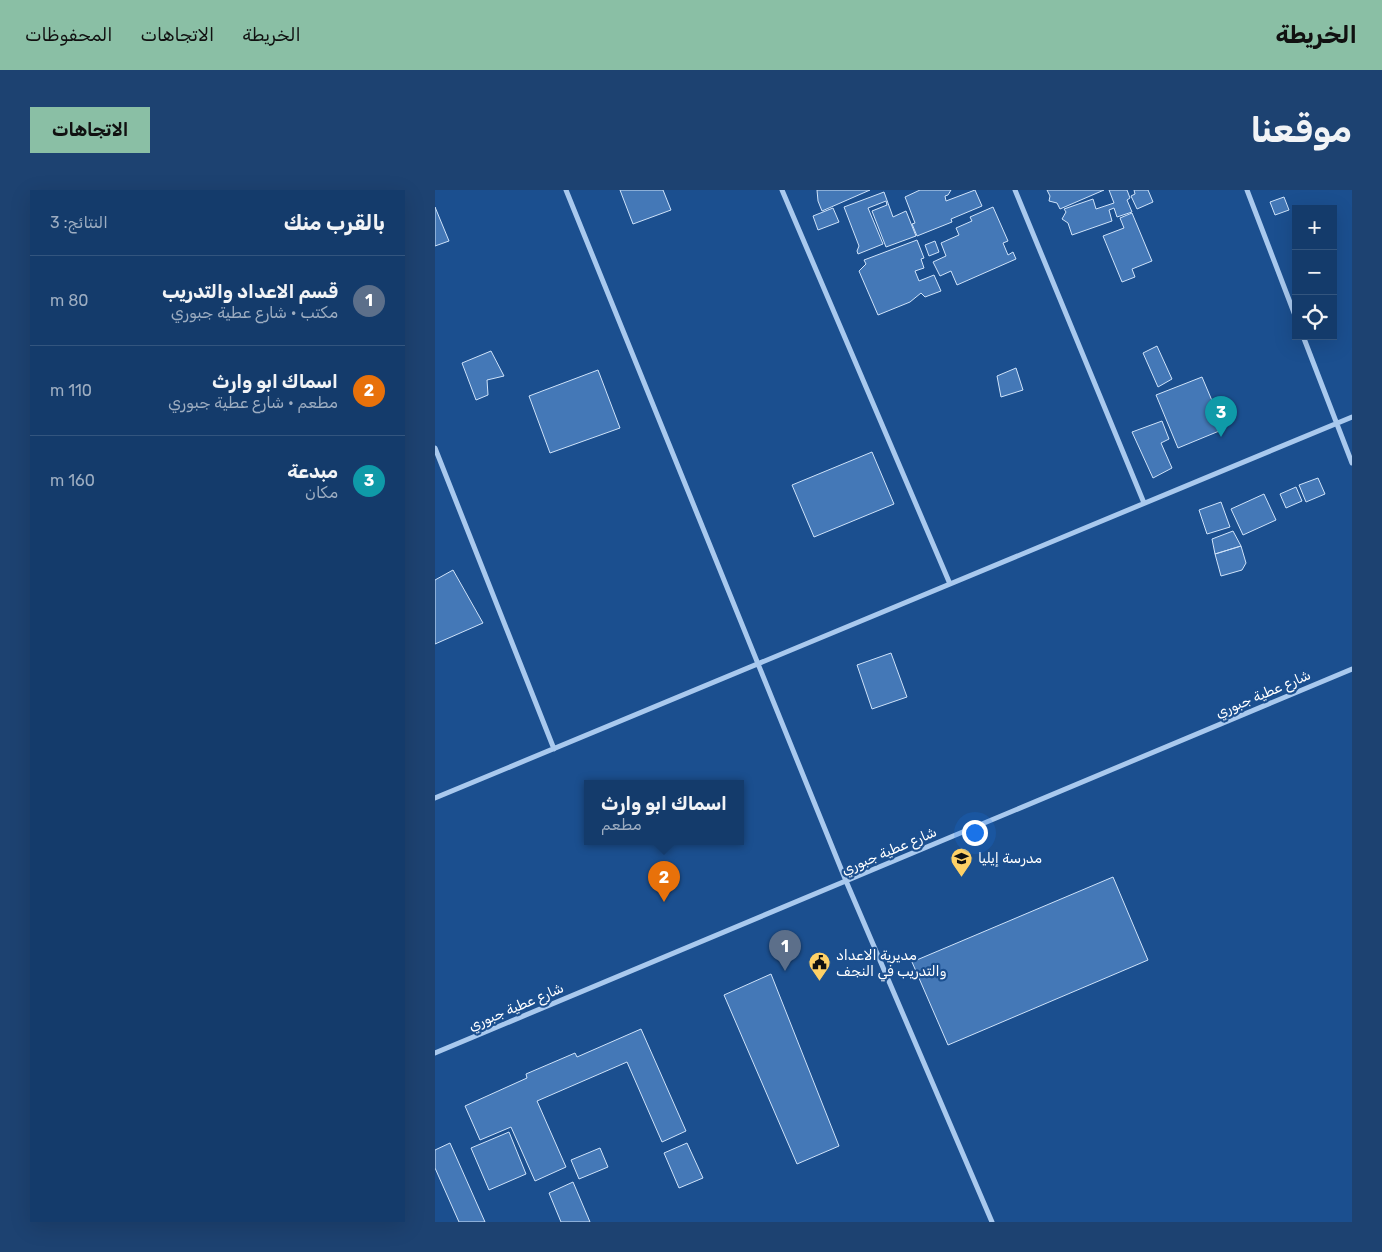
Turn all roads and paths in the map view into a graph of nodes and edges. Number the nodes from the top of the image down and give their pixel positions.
1 (566, 190) edge
2 (782, 190) edge
3 (1015, 190) edge
4 (1247, 190) edge
5 (1292, 308) edge
6 (1305, 340) edge
7 (1352, 417) edge
8 (1336, 423) junction
9 (435, 448) edge
10 (1352, 463) edge
11 (1144, 503) junction
12 (950, 584) junction
13 (759, 664) junction
14 (1352, 668) edge
15 (554, 749) junction
16 (435, 798) edge
17 (846, 881) junction
18 (435, 1053) edge
19 (992, 1222) edge

1 - 13 street
2 - 12 street
3 - 11 street
4 - 5 street
6 - 8 street
7 - 8 street
8 - 10 street
8 - 11 street
9 - 15 street
11 - 12 street
12 - 13 street
13 - 15 street
13 - 17 street
14 - 17 street, شارع عطية جبوري
15 - 16 street
17 - 18 street, شارع عطية جبوري
17 - 19 street

